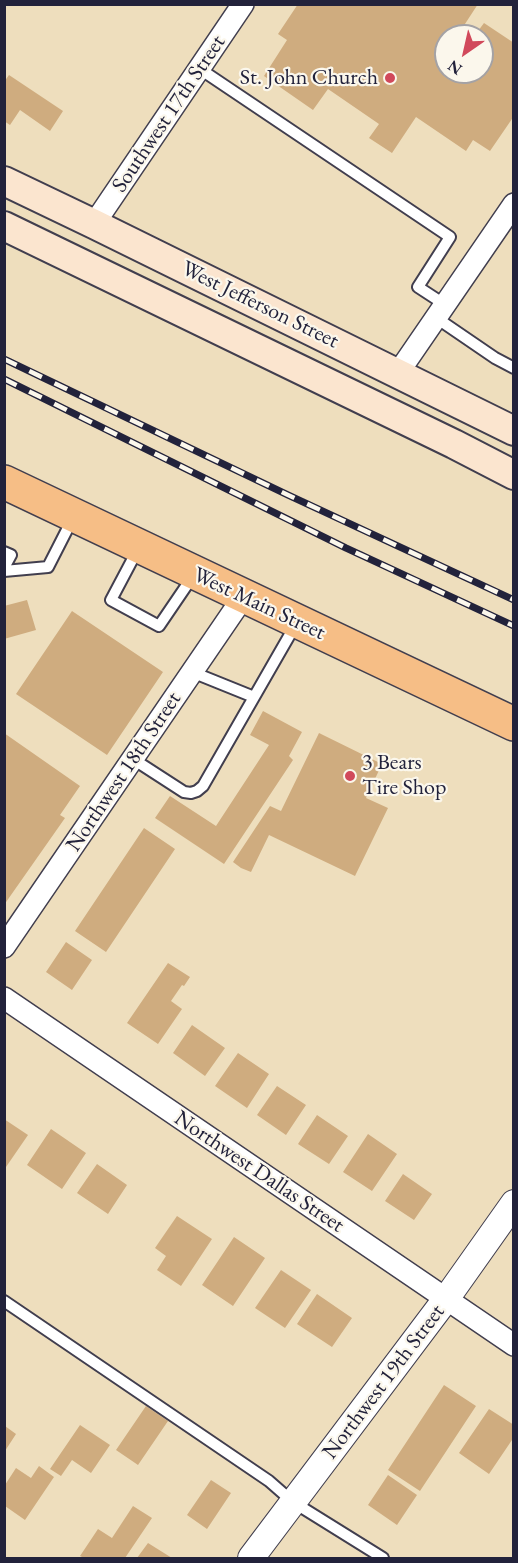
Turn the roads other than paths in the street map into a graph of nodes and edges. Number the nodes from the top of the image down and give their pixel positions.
1 (243, 4) edge
2 (200, 69) junction
3 (4, 181) edge
4 (513, 204) edge
5 (94, 224) junction
6 (4, 226) edge
7 (439, 310) junction
8 (513, 368) edge
9 (398, 373) junction
10 (513, 431) edge
11 (513, 475) edge
12 (4, 482) edge
13 (74, 516) junction
14 (139, 547) junction
15 (4, 552) edge
16 (4, 570) edge
17 (195, 573) junction
18 (244, 596) junction
19 (297, 622) junction
20 (192, 672) junction
21 (254, 697) junction
22 (513, 724) edge
23 (133, 759) junction
24 (4, 947) edge
25 (4, 998) edge
26 (513, 1203) edge
27 (446, 1299) junction
28 (4, 1301) edge
29 (513, 1346) edge
30 (293, 1502) junction
31 (251, 1558) edge
32 (383, 1558) edge

1 - 2 street, Southwest 17th Street
2 - 5 street, Southwest 17th Street
2 - 7 lane
3 - 5 main road, West Jefferson Street
4 - 7 street
5 - 9 main road, West Jefferson Street
6 - 11 main road, West Jefferson Street
7 - 8 lane
7 - 9 street
9 - 10 main road, West Jefferson Street
12 - 13 main road, West Main Street
13 - 14 main road, West Main Street
13 - 16 lane
14 - 17 main road, West Main Street
14 - 17 lane
15 - 16 lane
17 - 18 main road, West Main Street
18 - 19 main road, West Main Street
18 - 20 street, Northwest 18th Street
19 - 21 lane
19 - 22 main road, West Main Street
20 - 21 lane
20 - 23 street, Northwest 18th Street
21 - 23 lane
23 - 24 street, Northwest 18th Street
25 - 27 street, Northwest Dallas Street
26 - 27 street, Northwest 19th Street
27 - 29 street, Northwest Dallas Street
27 - 30 street, Northwest 19th Street
28 - 30 lane
30 - 31 street, Northwest 19th Street
30 - 32 lane

